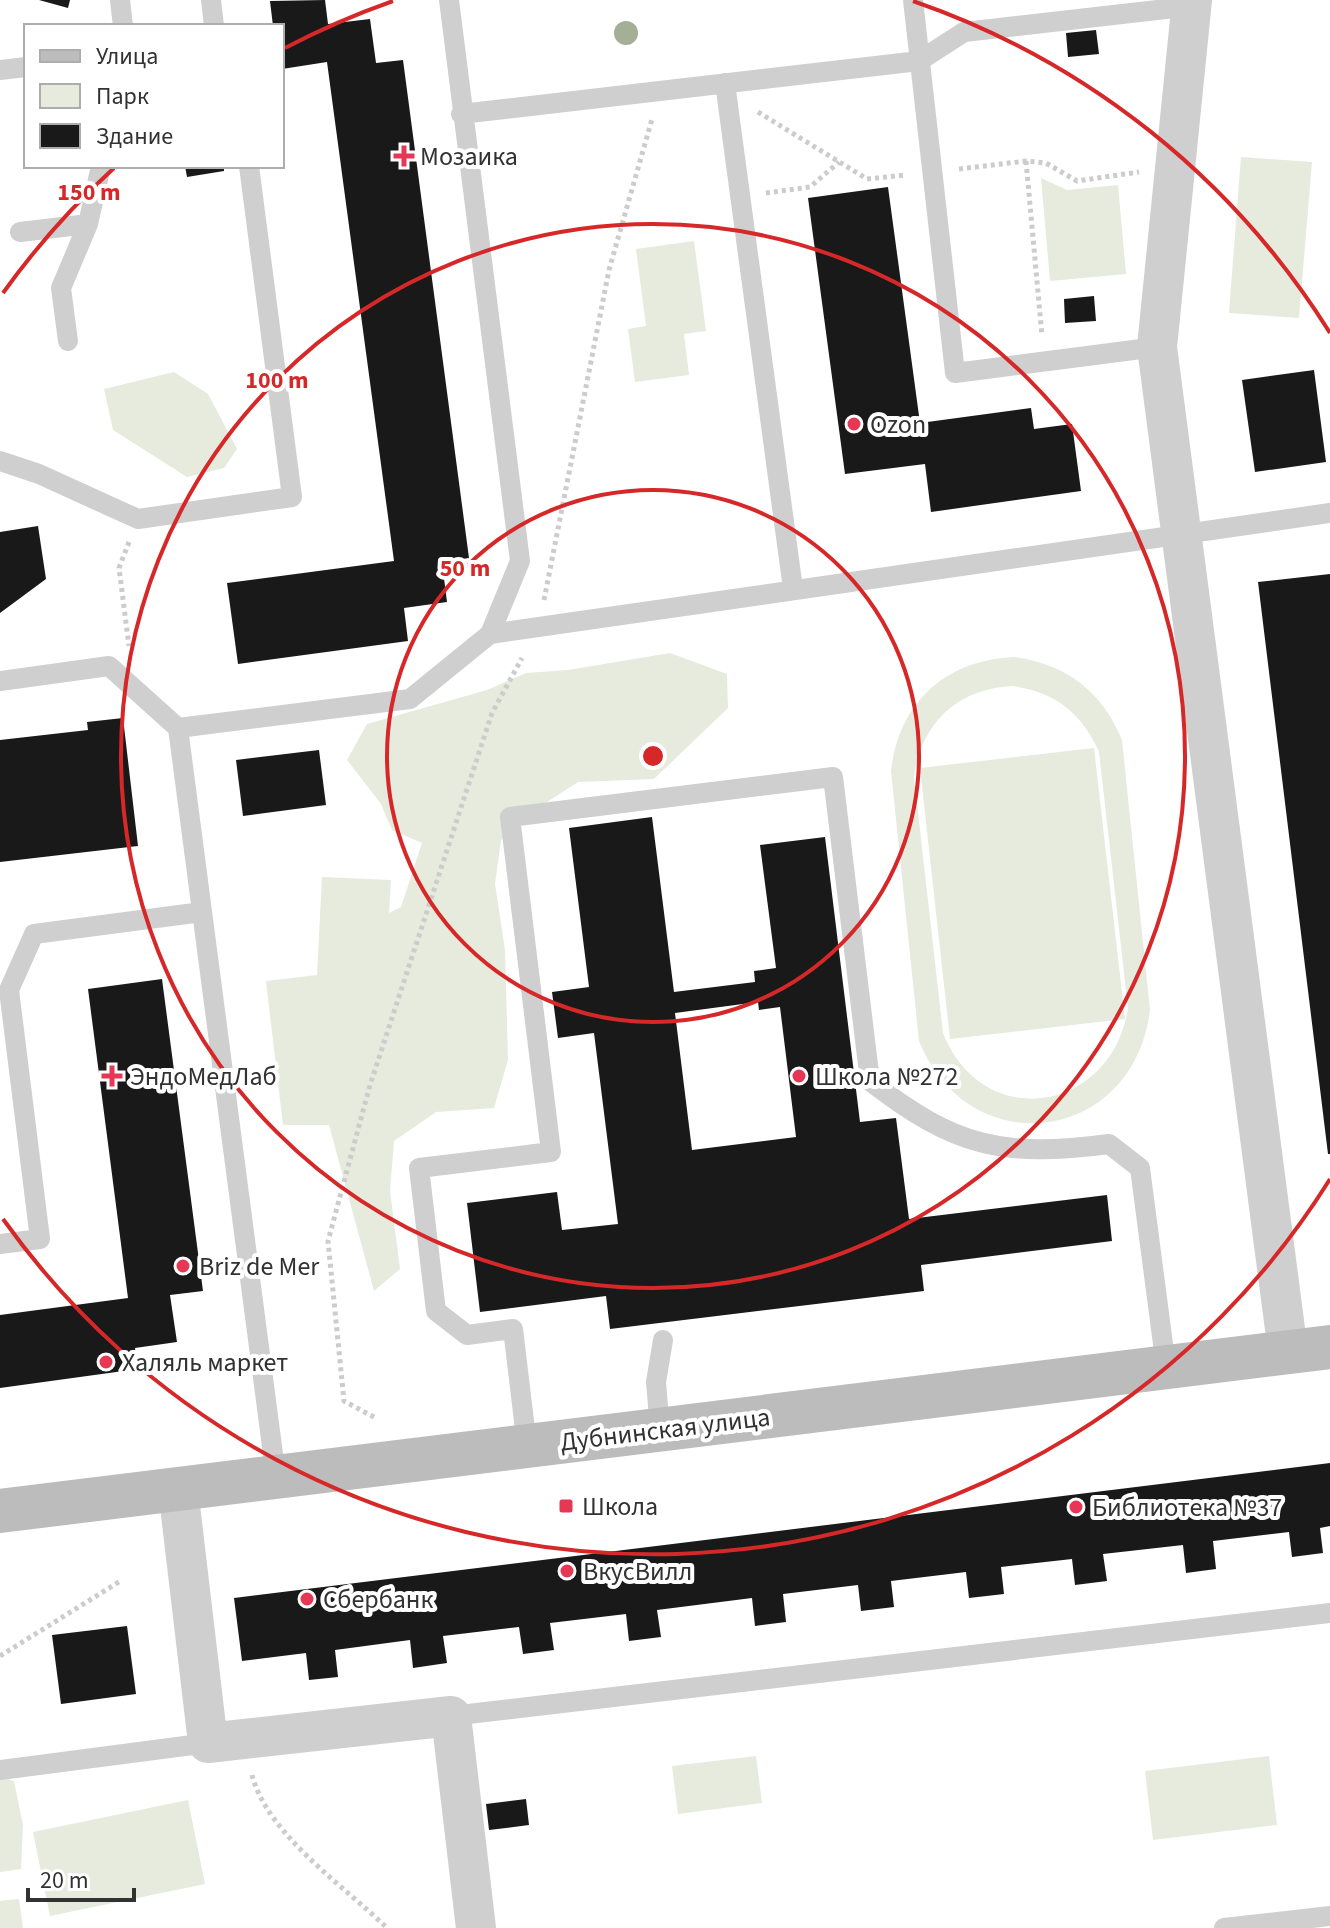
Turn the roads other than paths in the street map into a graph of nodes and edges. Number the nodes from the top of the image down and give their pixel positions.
1 (120, 0) edge
2 (211, 0) edge
3 (449, 0) edge
4 (913, 0) edge
5 (1192, 3) edge
6 (123, 24) edge
7 (214, 24) edge
8 (919, 61) junction
9 (24, 67) edge
10 (0, 70) edge
11 (725, 83) junction
12 (461, 114) junction
13 (101, 168) edge
14 (249, 168) edge
15 (88, 224) junction
16 (20, 232) dead end
17 (68, 341) dead end
18 (1157, 347) junction
19 (0, 461) edge
20 (1330, 513) edge
21 (1183, 532) junction
22 (793, 589) junction
23 (490, 634) junction
24 (0, 681) edge
25 (178, 728) junction
26 (202, 912) junction
27 (0, 1244) edge
28 (663, 1340) dead end
29 (1309, 1350) edge
30 (1166, 1367) junction
31 (660, 1430) junction
32 (527, 1446) junction
33 (276, 1477) junction
34 (178, 1489) junction
35 (0, 1511) edge
36 (1330, 1613) edge
37 (451, 1716) junction
38 (226, 1741) junction
39 (0, 1770) edge
40 (1330, 1916) edge
41 (476, 1928) edge
42 (1224, 1928) edge

1 - 6 lane
2 - 7 lane
3 - 12 lane
4 - 8 lane
5 - 8 lane
5 - 18 street
8 - 11 lane
8 - 18 lane
9 - 10 lane
11 - 12 lane
11 - 22 lane
12 - 23 lane
13 - 15 lane
14 - 19 lane
15 - 16 lane
15 - 17 lane
18 - 21 street
20 - 21 lane
21 - 22 lane
21 - 29 street
22 - 23 lane
23 - 25 lane
24 - 25 lane
25 - 26 lane
26 - 27 lane
26 - 33 lane
28 - 31 lane
29 - 30 main road, Дубнинская улица
30 - 31 main road, Дубнинская улица
30 - 32 lane
31 - 32 main road, Дубнинская улица
32 - 33 main road, Дубнинская улица
33 - 34 main road, Дубнинская улица
34 - 35 main road, Дубнинская улица
34 - 38 street
36 - 37 lane
37 - 38 street
37 - 41 street
38 - 39 lane
40 - 42 lane

